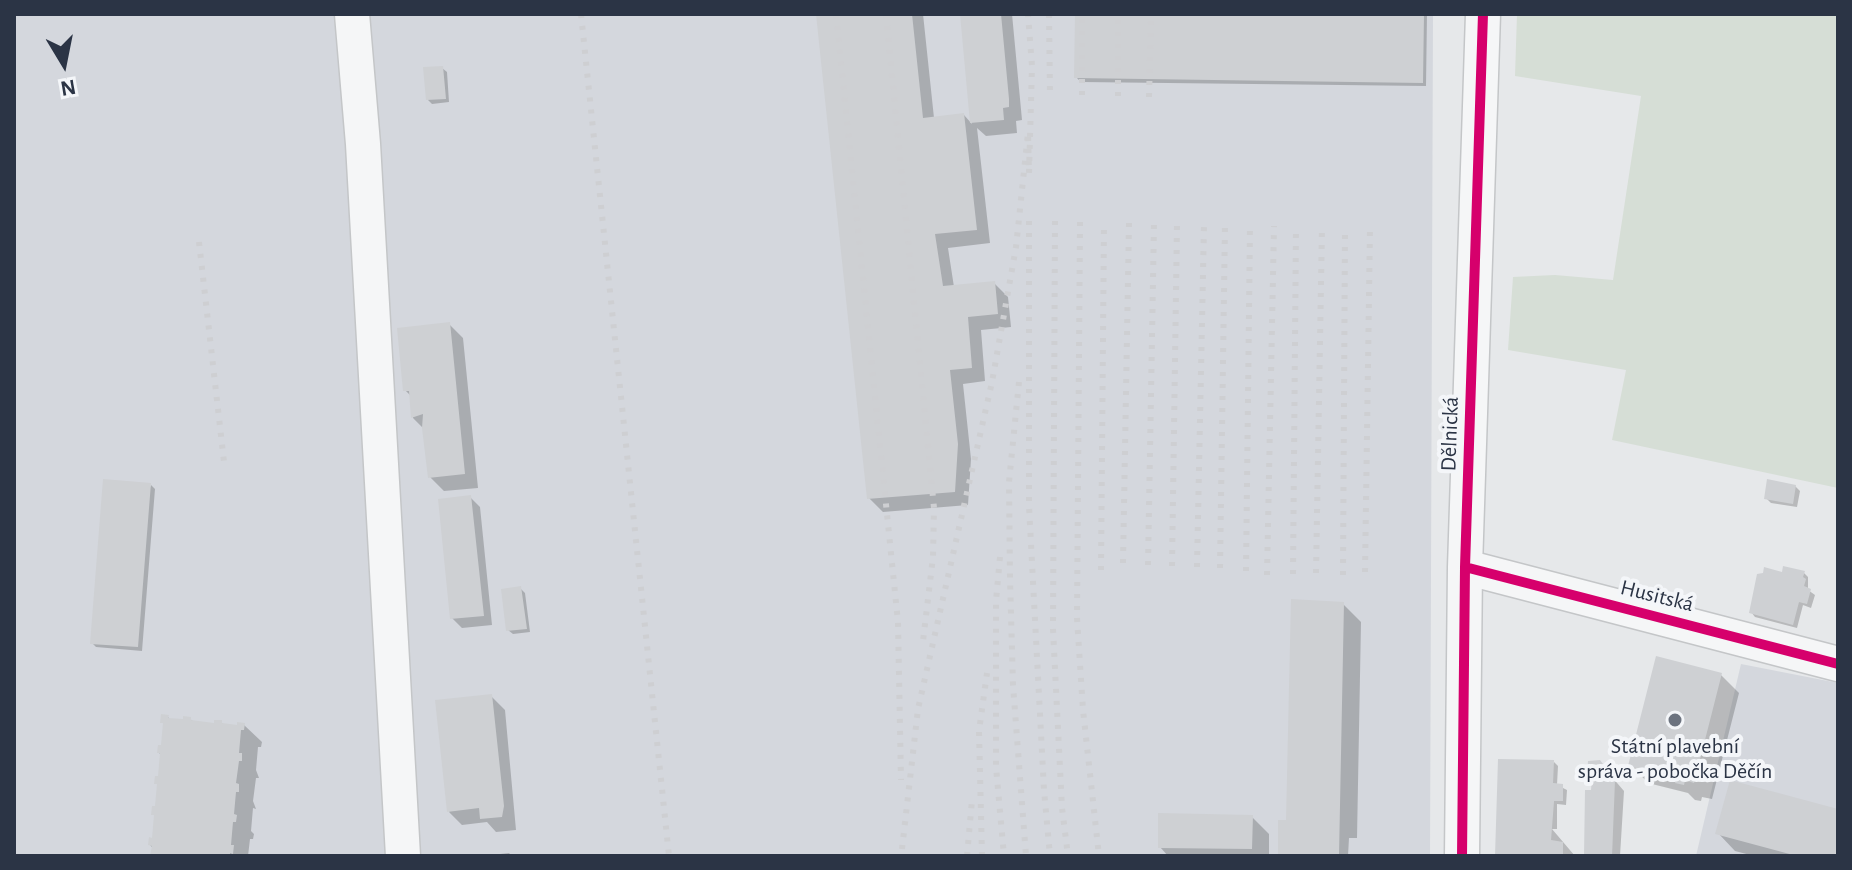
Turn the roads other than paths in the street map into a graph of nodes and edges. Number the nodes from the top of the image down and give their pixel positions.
1 (352, 14) edge
2 (1483, 14) edge
3 (1465, 567) junction
4 (1838, 664) edge
5 (403, 856) edge
6 (1462, 856) edge

1 - 5 street
2 - 3 street, Dělnická
3 - 4 street, Husitská
3 - 6 street, Dělnická

